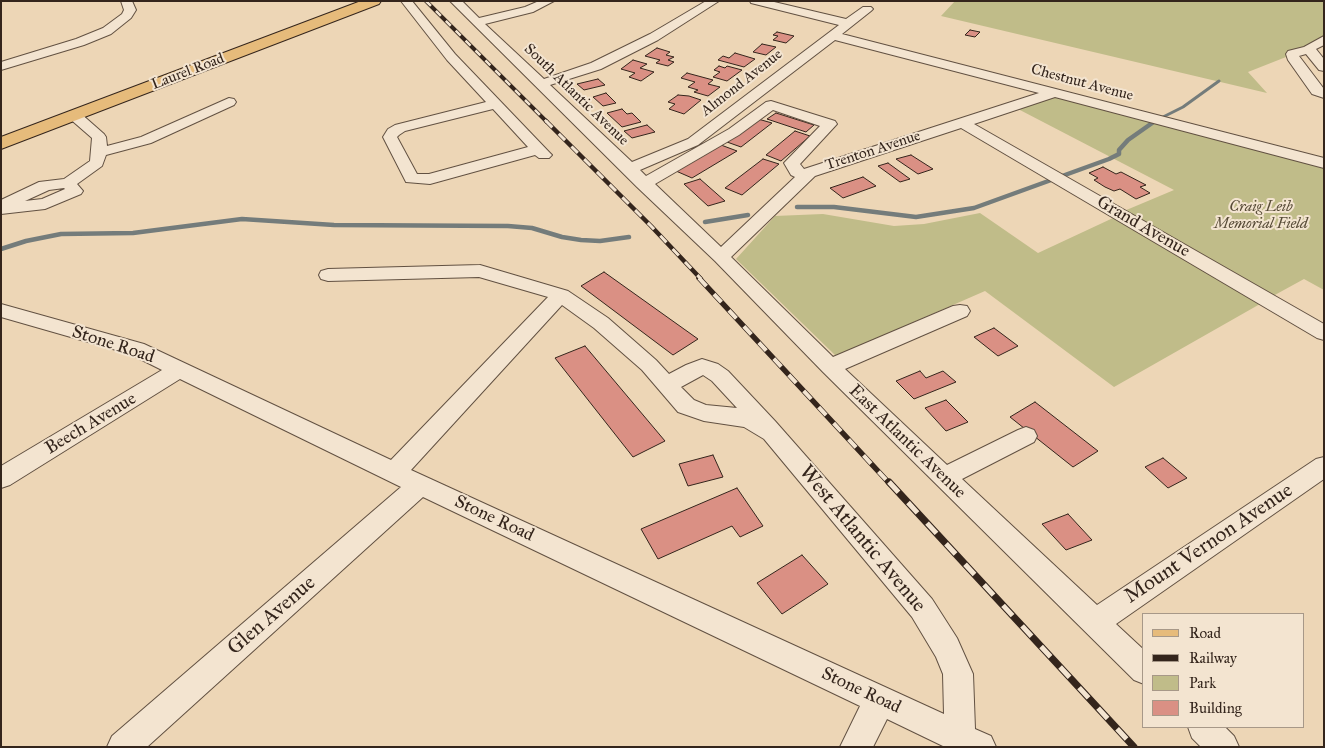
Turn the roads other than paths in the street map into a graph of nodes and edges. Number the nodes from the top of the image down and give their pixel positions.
1 (126, 1) edge
2 (406, 1) edge
3 (455, 1) edge
4 (549, 1) edge
5 (714, 1) edge
6 (755, 1) edge
7 (365, 2) edge
8 (867, 9) dead end
9 (477, 22) junction
10 (847, 24) junction
11 (831, 35) junction
12 (1324, 40) edge
13 (1310, 49) junction
14 (1, 66) edge
15 (1324, 67) edge
16 (541, 84) junction
17 (1054, 92) junction
18 (1324, 94) edge
19 (229, 102) dead end
20 (496, 104) junction
21 (74, 115) junction
22 (961, 122) junction
23 (1, 144) edge
24 (99, 152) junction
25 (1324, 162) edge
26 (628, 169) junction
27 (805, 176) junction
28 (644, 184) junction
29 (1, 208) edge
30 (673, 212) joint
31 (721, 257) junction
32 (328, 276) dead end
33 (561, 295) junction
34 (1, 310) edge
35 (960, 311) dead end
36 (1324, 333) edge
37 (830, 367) junction
38 (180, 369) junction
39 (667, 385) junction
40 (772, 433) junction
41 (1026, 436) dead end
42 (1324, 466) edge
43 (394, 472) junction
44 (944, 477) junction
45 (1, 478) edge
46 (420, 485) junction
47 (1094, 623) junction
48 (1142, 668) edge
49 (880, 700) junction
50 (1203, 728) edge
51 (970, 742) edge
52 (122, 747) edge
53 (856, 747) edge
54 (1223, 747) edge

1 - 14 street
2 - 20 street
3 - 9 street, South Atlantic Avenue
4 - 9 street
5 - 16 street
6 - 10 street
7 - 21 main road, Laurel Road
8 - 10 street, Almond Avenue
9 - 16 street, South Atlantic Avenue
10 - 11 street, Almond Avenue
11 - 17 street, Chestnut Avenue
11 - 26 street, Almond Avenue
12 - 13 street
13 - 15 street
13 - 18 street
16 - 26 street, South Atlantic Avenue
17 - 22 street, Trenton Avenue
17 - 25 street, Chestnut Avenue
19 - 24 street
20 - 20 street
21 - 23 main road, Laurel Road
21 - 24 street
22 - 27 street, Trenton Avenue
22 - 36 street, Grand Avenue
24 - 29 street
26 - 28 street, South Atlantic Avenue
27 - 28 street
27 - 31 street, Trenton Avenue
28 - 30 street, South Atlantic Avenue
30 - 31 street, East Atlantic Avenue
31 - 37 street, East Atlantic Avenue
32 - 33 street
33 - 39 street
33 - 43 street
34 - 38 street, Stone Road
35 - 37 street
37 - 44 street, East Atlantic Avenue
38 - 43 street, Stone Road
38 - 45 street, Beech Avenue
39 - 40 street, West Atlantic Avenue
39 - 40 street
40 - 51 street, West Atlantic Avenue
41 - 44 street
42 - 47 street, Mount Vernon Avenue
43 - 46 street, Stone Road
44 - 47 street, East Atlantic Avenue
46 - 49 street, Stone Road
46 - 52 street, Glen Avenue
47 - 48 street, East Atlantic Avenue
49 - 51 street, Stone Road
49 - 53 street
50 - 54 street

